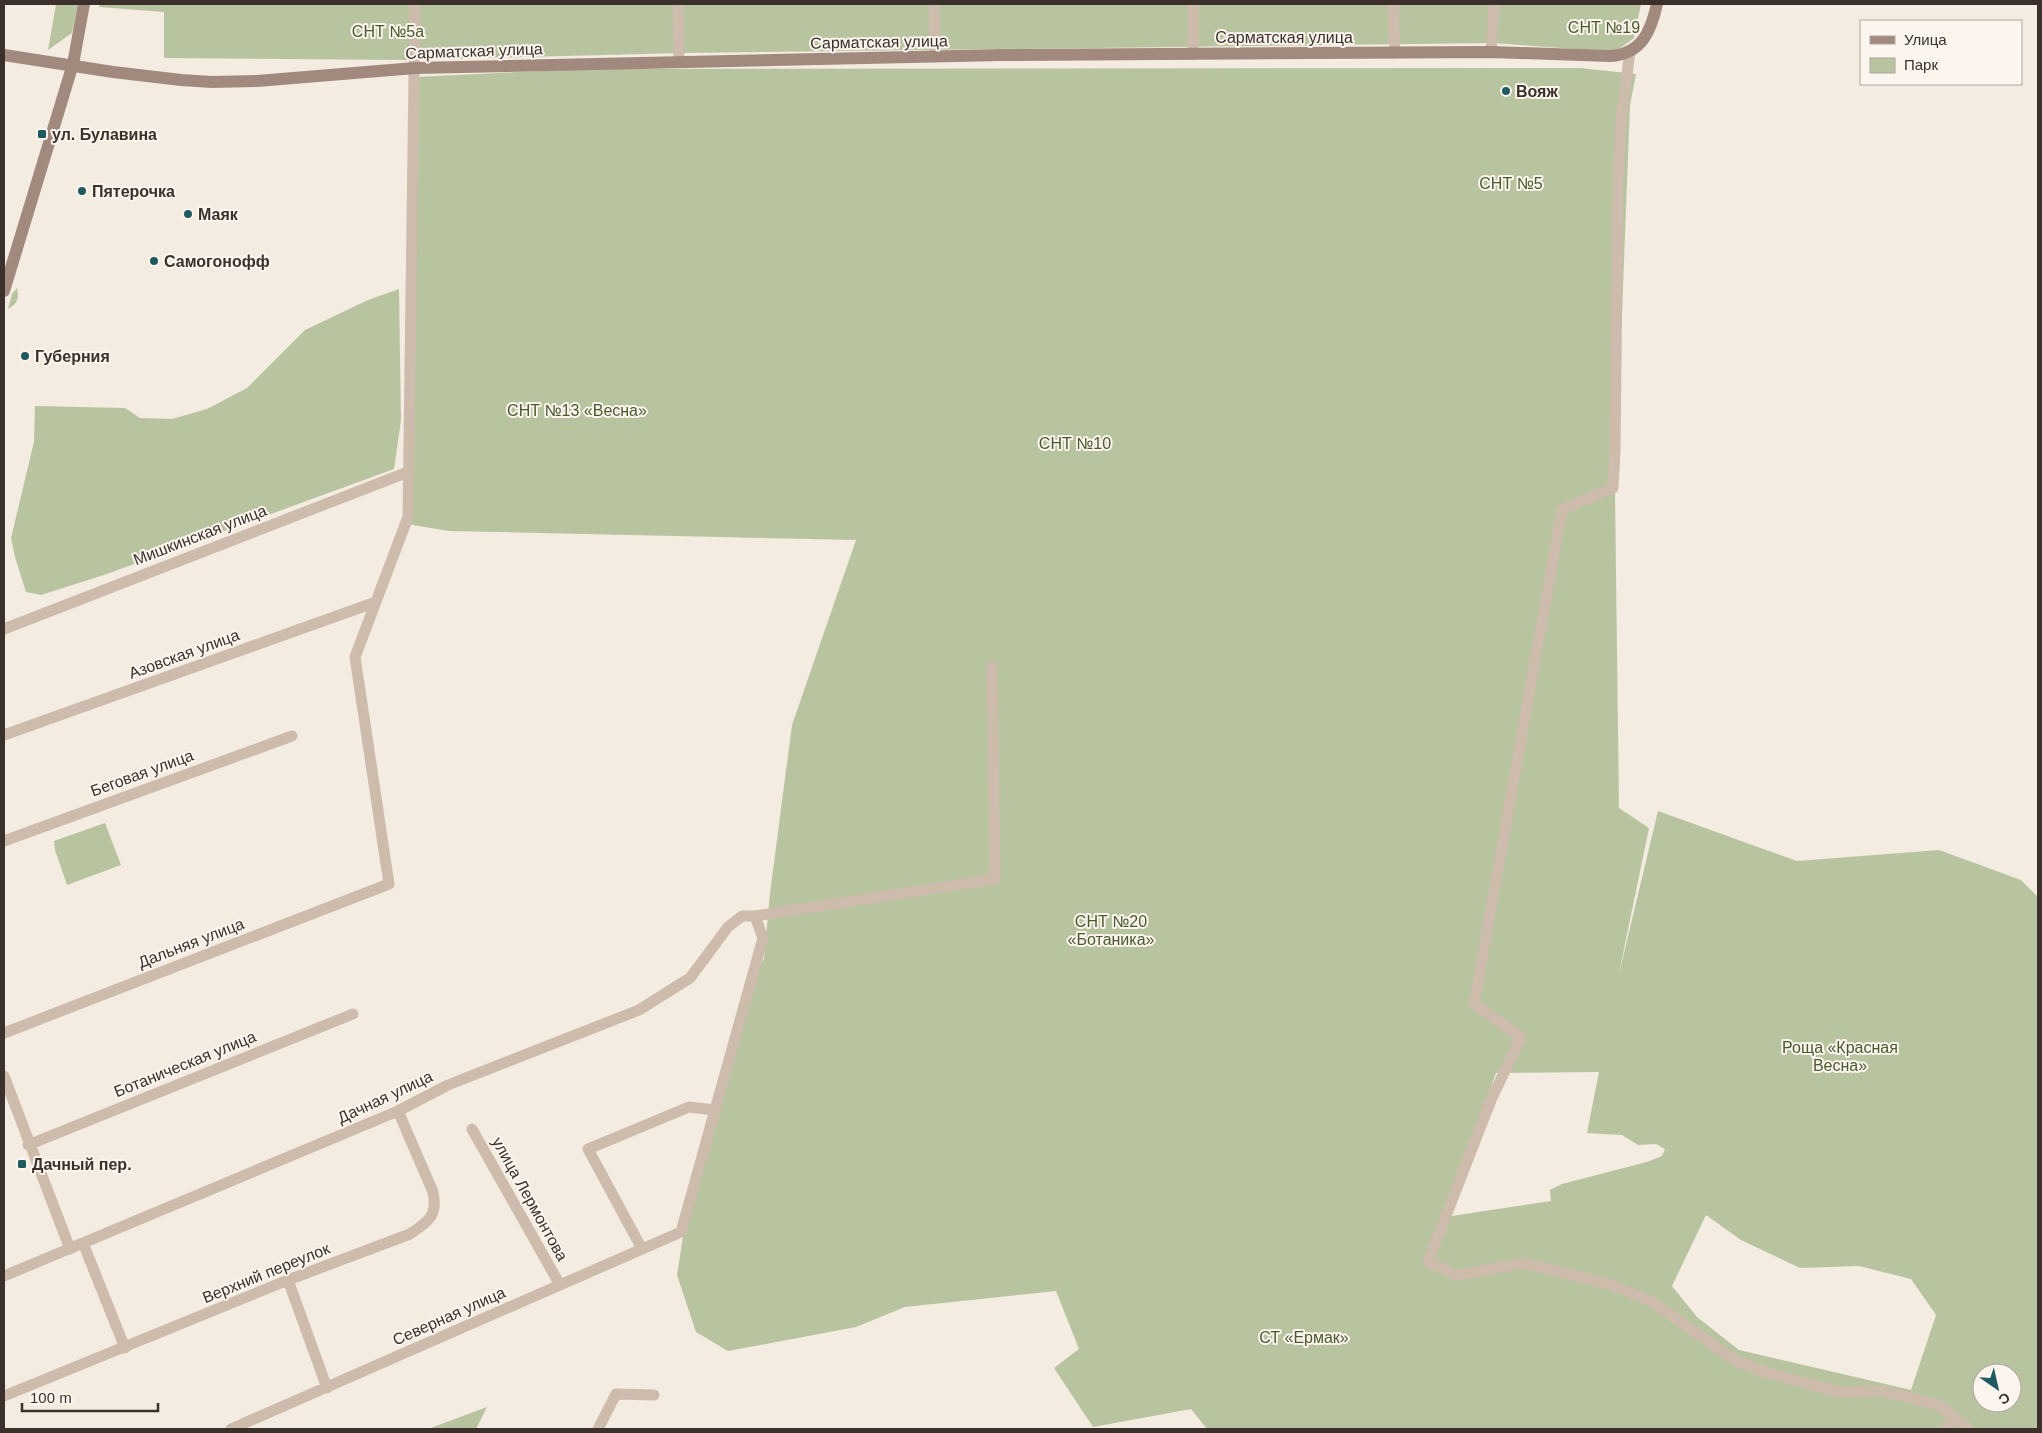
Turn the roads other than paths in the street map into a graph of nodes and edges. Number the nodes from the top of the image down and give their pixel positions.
1 (84, 4) edge
2 (415, 4) edge
3 (678, 4) edge
4 (934, 4) edge
5 (1193, 4) edge
6 (1393, 4) edge
7 (1494, 4) edge
8 (1657, 4) edge
9 (1630, 51) junction
10 (1491, 52) junction
11 (1395, 53) junction
12 (1193, 54) junction
13 (4, 55) edge
14 (935, 57) junction
15 (679, 62) junction
16 (73, 64) junction
17 (415, 68) junction
18 (6, 274) edge
19 (4, 292) edge
20 (408, 472) junction
21 (376, 602) junction
22 (4, 629) edge
23 (992, 666) dead end
24 (4, 735) edge
25 (292, 736) dead end
26 (4, 841) edge
27 (755, 916) junction
28 (353, 1014) dead end
29 (4, 1033) edge
30 (4, 1076) edge
31 (715, 1110) junction
32 (398, 1111) junction
33 (472, 1129) dead end
34 (28, 1144) junction
35 (83, 1243) junction
36 (70, 1248) junction
37 (642, 1249) junction
38 (4, 1276) edge
39 (288, 1280) junction
40 (560, 1285) junction
41 (125, 1348) junction
42 (328, 1388) junction
43 (654, 1395) dead end
44 (4, 1396) edge
45 (1957, 1419) junction
46 (231, 1429) edge
47 (598, 1429) edge
48 (1944, 1429) edge
49 (1969, 1429) edge

1 - 16 main road
2 - 17 street
3 - 15 street
4 - 14 street
5 - 12 street
6 - 11 street
7 - 10 street
8 - 9 main road
9 - 10 main road, Сарматская улица
9 - 45 street
10 - 11 main road, Сарматская улица
11 - 12 main road, Сарматская улица
12 - 14 main road, Сарматская улица
13 - 16 main road, Сарматская улица
14 - 15 main road, Сарматская улица
15 - 17 main road, Сарматская улица
16 - 17 main road, Сарматская улица
16 - 18 main road
17 - 20 street
18 - 19 main road
20 - 21 street
20 - 22 street, Мишкинская улица
21 - 24 street, Азовская улица
21 - 29 street, Дальняя улица
23 - 27 street, Дачная улица
25 - 26 street, Беговая улица
27 - 31 street
27 - 32 street, Дачная улица
28 - 34 street, Ботаническая улица
30 - 34 street
31 - 37 street, Северная улица
31 - 37 street
32 - 35 street, Дачная улица
32 - 39 street, Верхний переулок
33 - 40 street, улица Лермонтова
34 - 36 street
35 - 36 street, Дачная улица
35 - 41 street
36 - 38 street, Дачная улица
37 - 40 street, Северная улица
39 - 41 street, Верхний переулок
39 - 42 street
40 - 42 street, Северная улица
41 - 44 street, Верхний переулок
42 - 46 street, Северная улица
43 - 47 street
45 - 48 street
45 - 49 street

